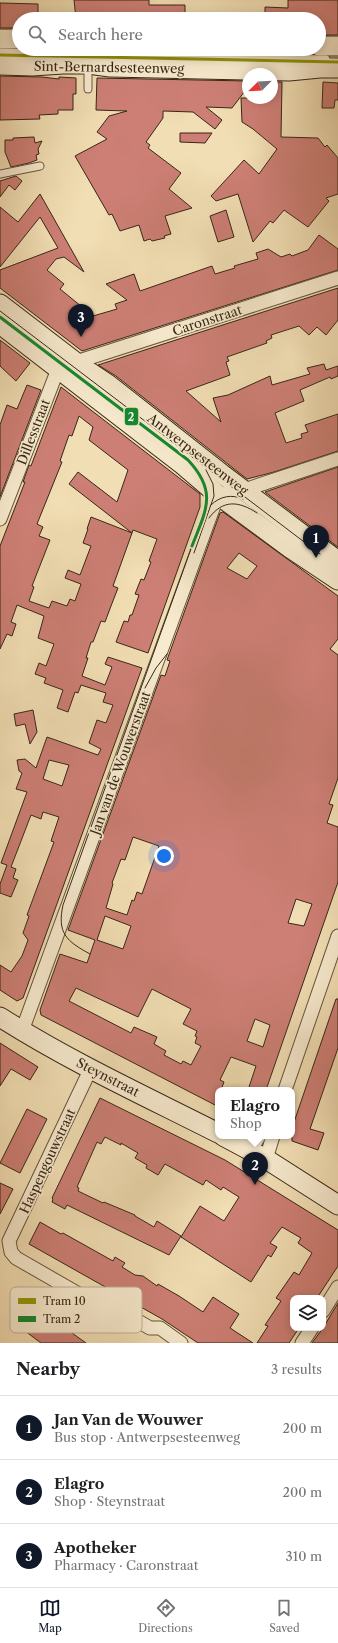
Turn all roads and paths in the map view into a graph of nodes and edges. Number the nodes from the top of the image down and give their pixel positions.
1 (0, 39) edge
2 (12, 39) edge
3 (0, 52) edge
4 (12, 52) edge
5 (331, 55) edge
6 (88, 64) junction
7 (0, 65) edge
8 (88, 89) dead end
9 (40, 166) dead end
10 (0, 174) edge
11 (338, 278) edge
12 (0, 304) edge
13 (9, 326) edge
14 (78, 368) junction
15 (58, 369) junction
16 (338, 459) edge
17 (205, 471) dead end
18 (234, 494) junction
19 (0, 519) edge
20 (338, 561) edge
21 (338, 580) edge
22 (338, 936) edge
23 (0, 1017) edge
24 (22, 1031) junction
25 (91, 1068) junction
26 (286, 1087) edge
27 (215, 1131) edge
28 (232, 1139) edge
29 (269, 1139) edge
30 (258, 1148) edge
31 (338, 1205) edge
32 (66, 1287) edge
33 (338, 1287) edge
34 (326, 1306) edge
35 (142, 1323) edge
36 (310, 1331) edge
37 (181, 1343) edge
38 (302, 1343) edge

1 - 2 street
3 - 4 lane
5 - 6 street, Sint-Bernardsesteenweg
6 - 7 street, Sint-Bernardsesteenweg
6 - 8 lane
9 - 10 lane
11 - 14 street, Caronstraat
12 - 14 street, Antwerpsesteenweg
13 - 14 lane
13 - 15 street, Antwerpsesteenweg
14 - 18 street, Antwerpsesteenweg
15 - 18 street, Antwerpsesteenweg
15 - 19 street, Dillesstraat
16 - 18 street
17 - 18 lane
18 - 20 street, Antwerpsesteenweg
18 - 21 street, Antwerpsesteenweg
18 - 24 street, Jan van de Wouwerstraat
22 - 26 street
23 - 24 street, Steynstraat
24 - 25 street, Steynstraat
25 - 27 street, Steynstraat
25 - 32 street, Haspengouwstraat
28 - 30 street
29 - 30 street
30 - 31 street
33 - 34 street
35 - 37 street, Haspengouwstraat
36 - 38 street

